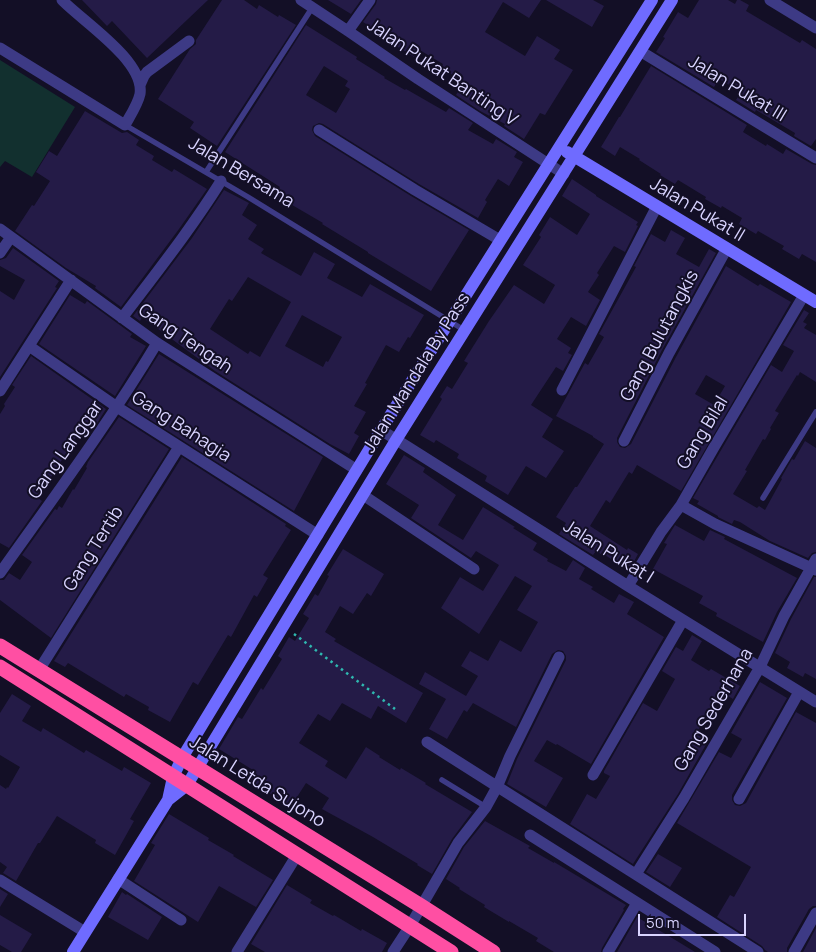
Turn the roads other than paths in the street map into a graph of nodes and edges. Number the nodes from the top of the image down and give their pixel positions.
1 (300, 0) edge
2 (370, 0) edge
3 (652, 0) edge
4 (672, 0) edge
5 (770, 0) edge
6 (66, 1) edge
7 (312, 8) junction
8 (816, 28) edge
9 (348, 31) junction
10 (189, 41) dead end
11 (0, 48) edge
12 (620, 50) junction
13 (637, 55) junction
14 (140, 85) junction
15 (124, 125) junction
16 (319, 130) dead end
17 (559, 148) junction
18 (574, 156) junction
19 (816, 158) edge
20 (548, 165) junction
21 (206, 172) junction
22 (564, 174) junction
23 (221, 181) junction
24 (657, 206) junction
25 (0, 229) edge
26 (11, 237) junction
27 (500, 240) junction
28 (727, 248) junction
29 (0, 253) edge
30 (70, 280) junction
31 (804, 295) junction
32 (816, 302) edge
33 (122, 318) junction
34 (450, 322) junction
35 (464, 330) junction
36 (157, 343) junction
37 (29, 346) junction
38 (562, 390) dead end
39 (0, 391) edge
40 (117, 407) junction
41 (816, 412) edge
42 (381, 430) junction
43 (396, 440) junction
44 (624, 441) dead end
45 (179, 446) junction
46 (357, 470) junction
47 (363, 495) junction
48 (763, 498) dead end
49 (681, 505) junction
50 (318, 535) junction
51 (814, 566) edge
52 (474, 569) dead end
53 (0, 573) edge
54 (628, 586) junction
55 (683, 620) junction
56 (0, 646) edge
57 (559, 657) dead end
58 (760, 667) junction
59 (39, 670) junction
60 (2, 672) edge
61 (799, 692) junction
62 (816, 702) edge
63 (427, 742) dead end
64 (182, 758) junction
65 (198, 768) junction
66 (594, 775) dead end
67 (173, 777) junction
68 (442, 780) dead end
69 (187, 786) junction
70 (497, 787) junction
71 (739, 799) dead end
72 (168, 800) junction
73 (486, 807) junction
74 (530, 835) dead end
75 (297, 855) junction
76 (636, 874) junction
77 (0, 880) edge
78 (118, 880) junction
79 (637, 903) junction
80 (422, 906) junction
81 (816, 913) edge
82 (181, 920) dead end
83 (410, 926) junction
84 (85, 932) junction
85 (73, 952) edge
86 (237, 952) edge
87 (393, 952) edge
88 (450, 952) edge
89 (493, 952) edge
90 (608, 952) edge
91 (715, 952) edge
92 (758, 952) edge
93 (794, 952) edge

1 - 7 street, Jalan Pukat Banting V
2 - 9 street
3 - 12 street, Jalan Mandala By Pass
4 - 13 street, Jalan Mandala By Pass
5 - 8 street
6 - 14 street
7 - 9 street, Jalan Pukat Banting V
7 - 21 lane
9 - 20 street, Jalan Pukat Banting V
10 - 14 street
11 - 15 street, Jalan Bersama
12 - 13 street
12 - 17 street, Jalan Mandala By Pass
13 - 18 street, Jalan Mandala By Pass
13 - 19 street, Jalan Pukat III
14 - 15 street
15 - 21 lane, Jalan Bersama
16 - 27 street
17 - 18 street, Jalan Pukat II
17 - 20 street, Jalan Mandala By Pass
18 - 22 street, Jalan Mandala By Pass
18 - 24 street, Jalan Pukat II
20 - 22 street, Jalan Pukat Banting V
20 - 27 street, Jalan Mandala By Pass
21 - 23 lane, Jalan Bersama
22 - 35 street, Jalan Mandala By Pass
23 - 33 street
23 - 34 lane, Jalan Bersama
24 - 28 street, Jalan Pukat II
24 - 38 street
25 - 26 street, Gang Tengah
26 - 29 street
26 - 30 street, Gang Tengah
27 - 34 street, Jalan Mandala By Pass
28 - 31 street, Jalan Pukat II
28 - 44 street, Gang Bulutangkis
30 - 33 street, Gang Tengah
30 - 37 street
31 - 32 street, Jalan Pukat II
31 - 49 street, Gang Bilal
33 - 36 street, Gang Tengah
34 - 35 lane, Jalan Bersama
34 - 42 street, Jalan Mandala By Pass
35 - 43 street, Jalan Mandala By Pass
36 - 40 street, Gang Langgar
36 - 46 street, Gang Tengah
37 - 39 street
37 - 40 street, Gang Bahagia
40 - 45 street, Gang Bahagia
40 - 53 street, Gang Langgar
41 - 48 lane
42 - 43 street, Jalan Pukat I
42 - 46 street, Jalan Mandala By Pass
43 - 47 street, Jalan Mandala By Pass
43 - 54 street, Jalan Pukat I
45 - 50 street, Gang Bahagia
45 - 59 street, Gang Tertib
46 - 50 street, Jalan Mandala By Pass
47 - 52 street
47 - 65 street, Jalan Mandala By Pass
49 - 51 street
49 - 54 street, Gang Bilal
50 - 64 street, Jalan Mandala By Pass
51 - 58 street, Gang Sederhana
54 - 55 street, Jalan Pukat I
55 - 58 street, Jalan Pukat I
55 - 66 street
56 - 59 highway, Jalan Letda Sujono
57 - 70 street
58 - 61 street, Jalan Pukat I
58 - 76 street, Gang Sederhana
59 - 64 highway, Jalan Letda Sujono
60 - 67 highway
61 - 62 street, Jalan Pukat I
61 - 71 street
63 - 70 street
64 - 65 highway, Jalan Letda Sujono
64 - 67 street, Jalan Mandala By Pass
65 - 69 street, Jalan Mandala By Pass
65 - 80 highway, Jalan Letda Sujono
67 - 69 highway
67 - 72 street, Jalan Mandala By Pass
68 - 73 lane
69 - 72 street
69 - 75 highway
70 - 73 street
70 - 76 street
72 - 78 street
73 - 80 street
74 - 79 street
75 - 83 highway
75 - 86 street
76 - 92 street
77 - 84 street
78 - 82 street
78 - 84 street
79 - 90 street
79 - 91 street
80 - 83 street
80 - 89 highway, Jalan Letda Sujono
81 - 93 street
83 - 87 street
83 - 88 highway
84 - 85 street

